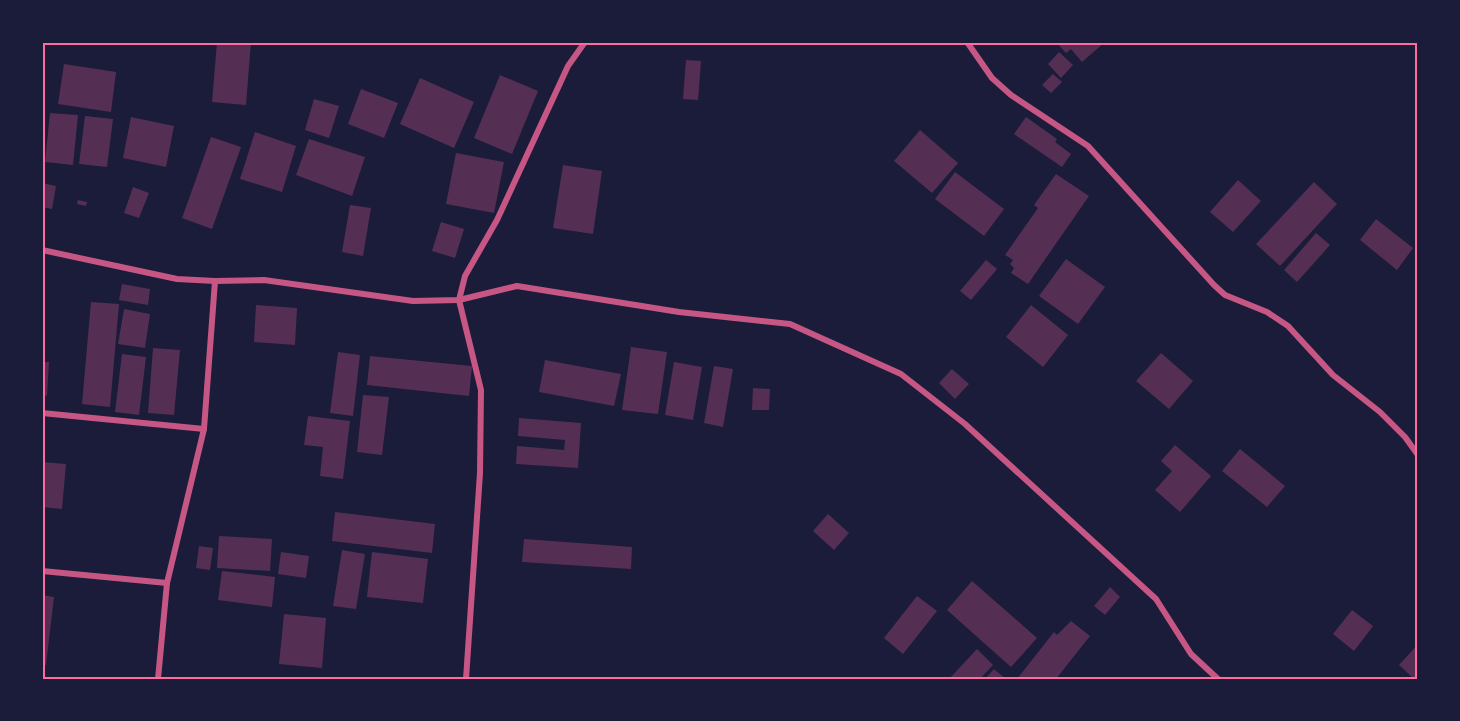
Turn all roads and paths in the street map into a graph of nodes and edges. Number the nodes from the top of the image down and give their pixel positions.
1 (585, 42) edge
2 (967, 42) edge
3 (42, 250) edge
4 (215, 281) junction
5 (459, 300) junction
6 (42, 413) edge
7 (204, 429) junction
8 (1418, 454) edge
9 (42, 571) edge
10 (167, 583) junction
11 (158, 679) edge
12 (466, 679) edge
13 (1218, 679) edge

1 - 5 street
2 - 8 street
3 - 4 street
4 - 5 street
4 - 7 street
5 - 12 street
5 - 13 street
6 - 7 street
7 - 10 street
9 - 10 street
10 - 11 street

